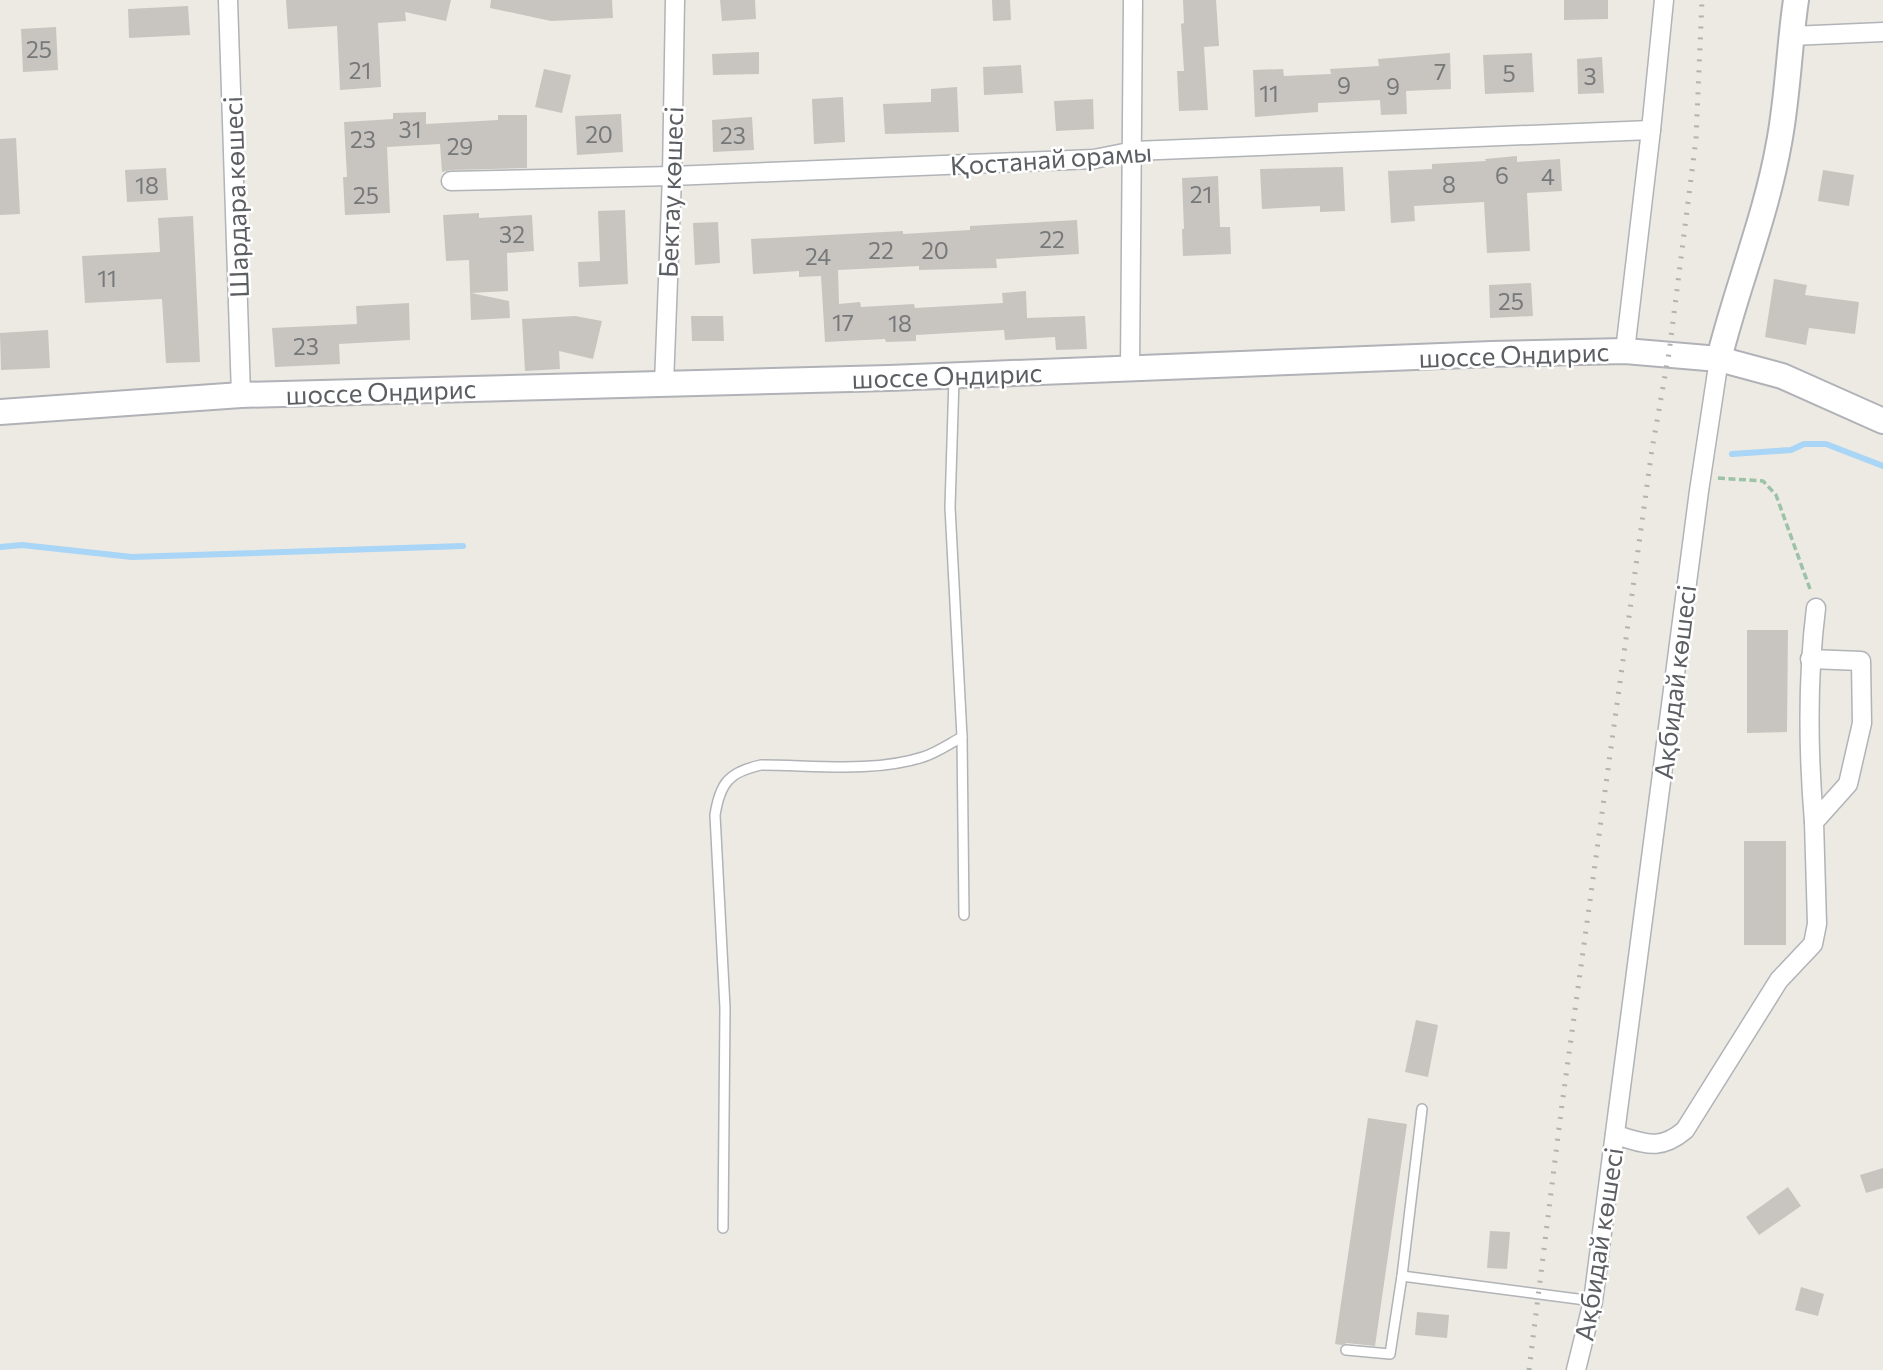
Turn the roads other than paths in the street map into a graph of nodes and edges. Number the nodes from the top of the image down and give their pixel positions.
1 (228, 0) edge
2 (675, 0) edge
3 (1133, 0) edge
4 (1664, 0) edge
5 (1796, 0) edge
6 (1883, 32) edge
7 (1791, 36) junction
8 (1651, 130) junction
9 (1134, 151) junction
10 (672, 176) junction
11 (451, 181) dead end
12 (1625, 351) junction
13 (1719, 359) junction
14 (1130, 368) junction
15 (954, 376) junction
16 (664, 384) junction
17 (241, 395) junction
18 (0, 412) edge
19 (1883, 421) edge
20 (1816, 608) road end
21 (1810, 659) junction
22 (962, 737) junction
23 (1814, 822) junction
24 (964, 915) dead end
25 (1422, 1109) dead end
26 (1615, 1135) junction
27 (723, 1227) dead end
28 (1402, 1276) junction
29 (1593, 1301) junction
30 (1346, 1350) dead end
31 (1576, 1370) edge

1 - 17 street, Шардара көшесі
2 - 10 street, Бектау көшесі
3 - 9 street
4 - 8 street
5 - 7 main road, Ақбидай көшесі
6 - 7 street
7 - 13 main road, Ақбидай көшесі
8 - 9 street, Қостанай орамы
8 - 12 street
9 - 10 street, Қостанай орамы
9 - 14 street
10 - 11 street, Қостанай орамы
10 - 16 street, Бектау көшесі
12 - 13 main road, шоссе Ондирис
12 - 14 main road, шоссе Ондирис
13 - 19 main road, шоссе Ондирис
13 - 26 street, Ақбидай көшесі
14 - 15 main road, шоссе Ондирис
15 - 16 main road, шоссе Ондирис
15 - 22 lane
16 - 17 main road, шоссе Ондирис
17 - 18 main road, шоссе Ондирис
20 - 21 street
21 - 23 street
21 - 23 street
22 - 24 lane
22 - 27 lane
23 - 26 street
25 - 28 lane
26 - 29 street, Ақбидай көшесі
28 - 29 lane
28 - 30 lane
29 - 31 street, Ақбидай көшесі

